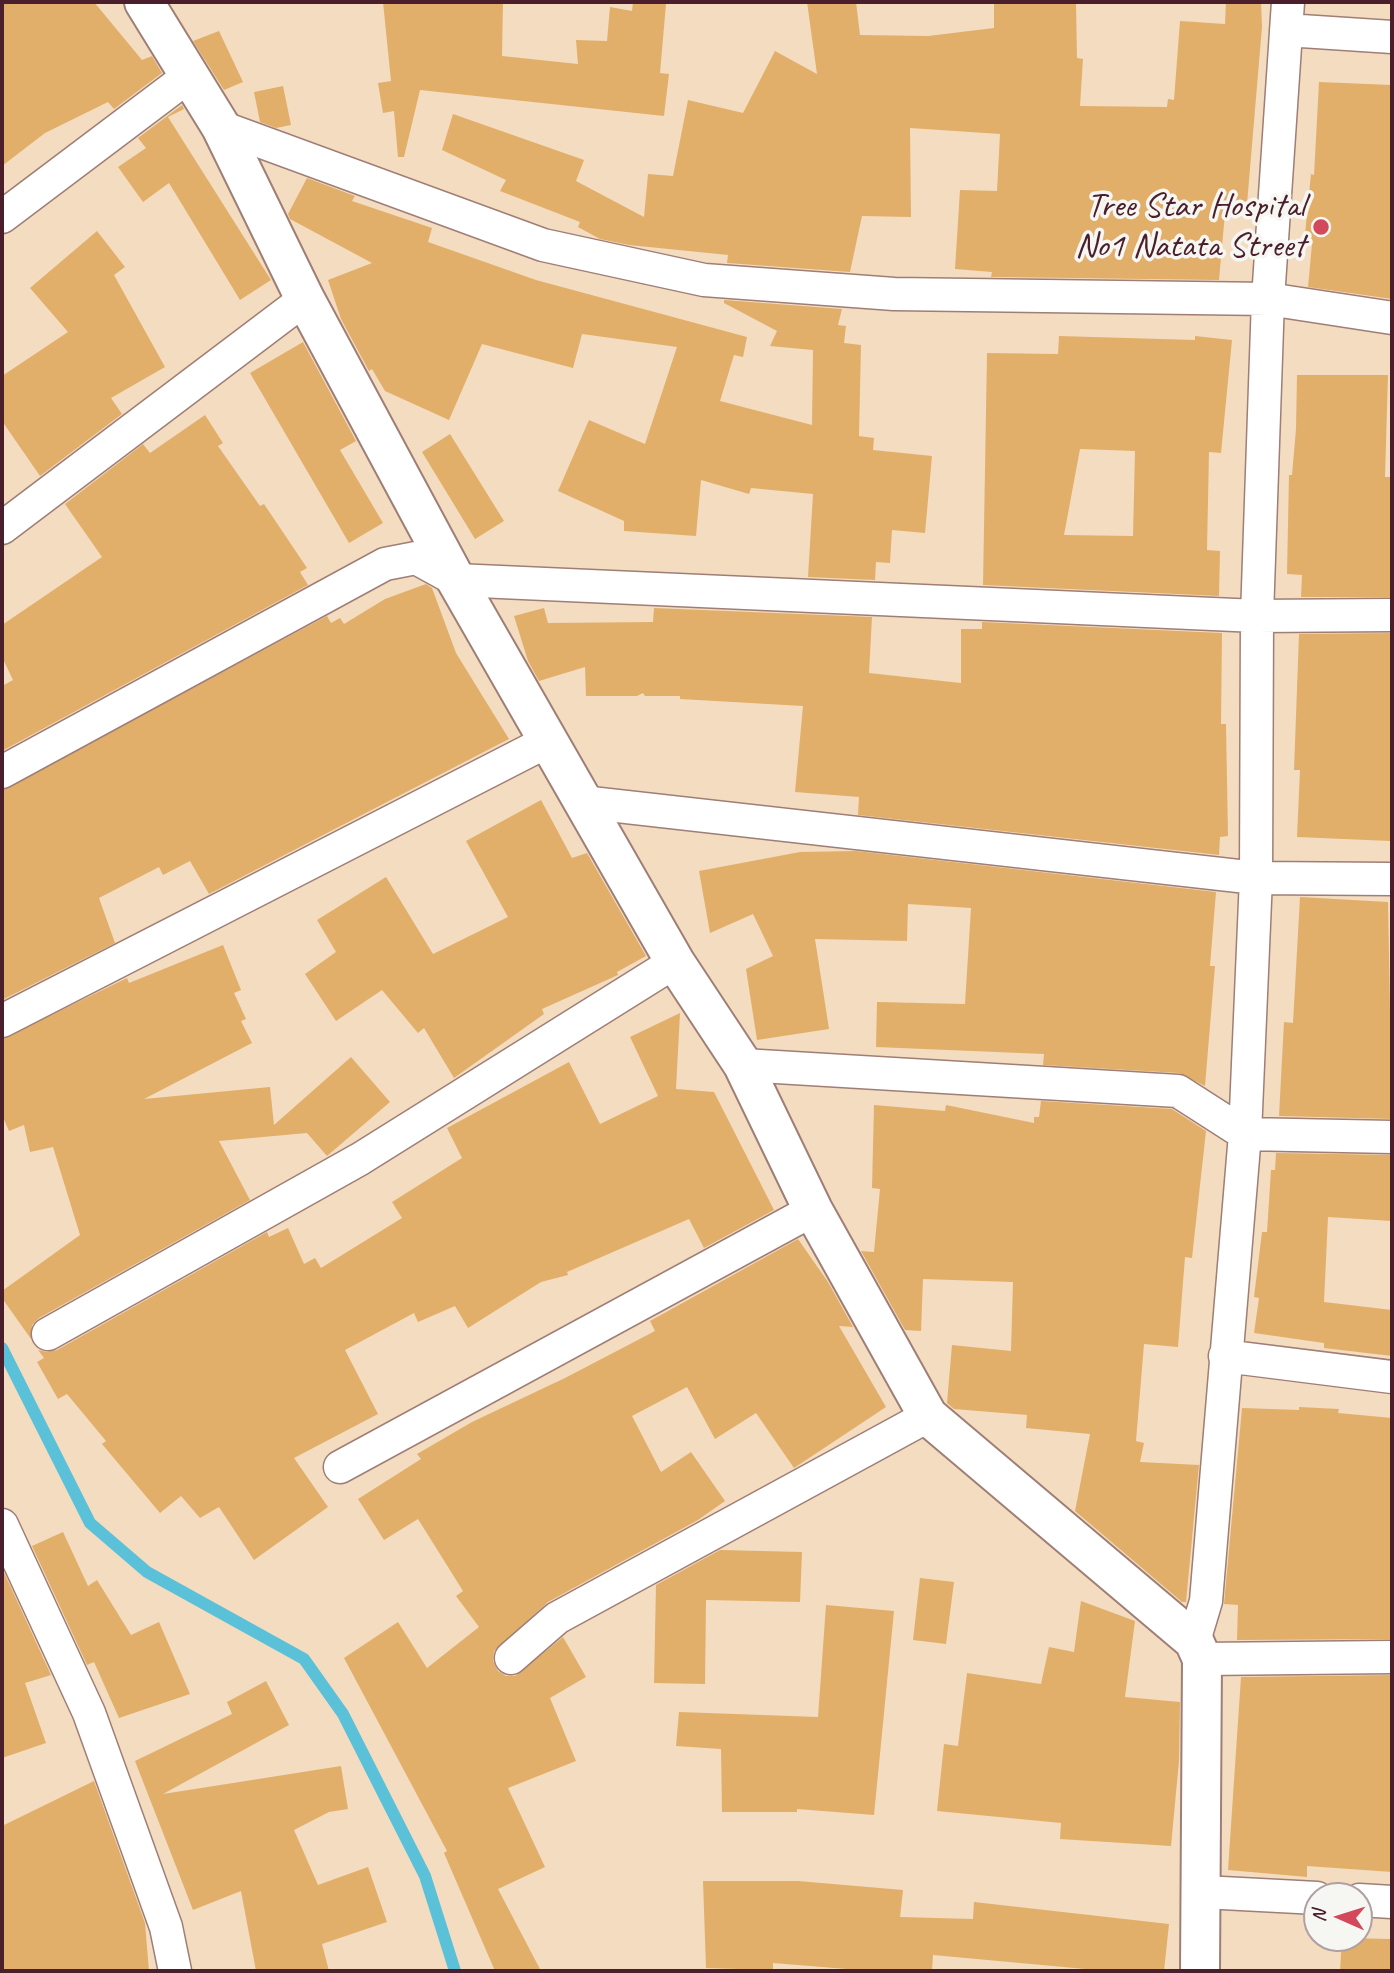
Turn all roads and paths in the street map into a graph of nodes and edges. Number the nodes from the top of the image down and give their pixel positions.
1 (144, 2) edge
2 (1287, 16) edge
3 (1392, 37) edge
4 (189, 76) junction
5 (221, 127) junction
6 (2, 217) edge
7 (305, 299) junction
8 (1268, 299) junction
9 (1392, 318) edge
10 (2, 528) edge
11 (456, 580) junction
12 (1392, 615) edge
13 (1257, 616) junction
14 (550, 740) junction
15 (2, 772) edge
16 (582, 802) junction
17 (1256, 878) junction
18 (1392, 879) edge
19 (675, 962) junction
20 (2, 1021) edge
21 (743, 1065) junction
22 (1245, 1134) junction
23 (1392, 1137) edge
24 (813, 1210) junction
25 (48, 1334) dead end
26 (1225, 1356) junction
27 (1392, 1377) edge
28 (928, 1416) junction
29 (340, 1467) dead end
30 (2, 1525) edge
31 (1198, 1650) junction
32 (1392, 1657) edge
33 (511, 1658) dead end
34 (1203, 1892) junction
35 (1303, 1897) edge
36 (1373, 1901) edge
37 (1392, 1902) edge
38 (175, 1971) edge
39 (1200, 1971) edge

1 - 4 street
2 - 3 street
2 - 8 street
4 - 5 street
4 - 6 street
5 - 7 street
5 - 8 street
7 - 10 street
7 - 11 street
8 - 9 street
8 - 13 street
11 - 13 street
11 - 14 street
11 - 15 street
12 - 13 street
13 - 17 street
14 - 16 street
14 - 20 street
16 - 17 street
16 - 19 street
17 - 18 street
17 - 22 street
19 - 21 street
19 - 25 street
21 - 22 street
21 - 24 street
22 - 23 street
22 - 26 street
24 - 28 street
24 - 29 street
26 - 27 street
26 - 31 street
28 - 31 street
28 - 33 street
30 - 38 street
31 - 32 street
31 - 34 street
34 - 35 street
34 - 39 street
36 - 37 street

